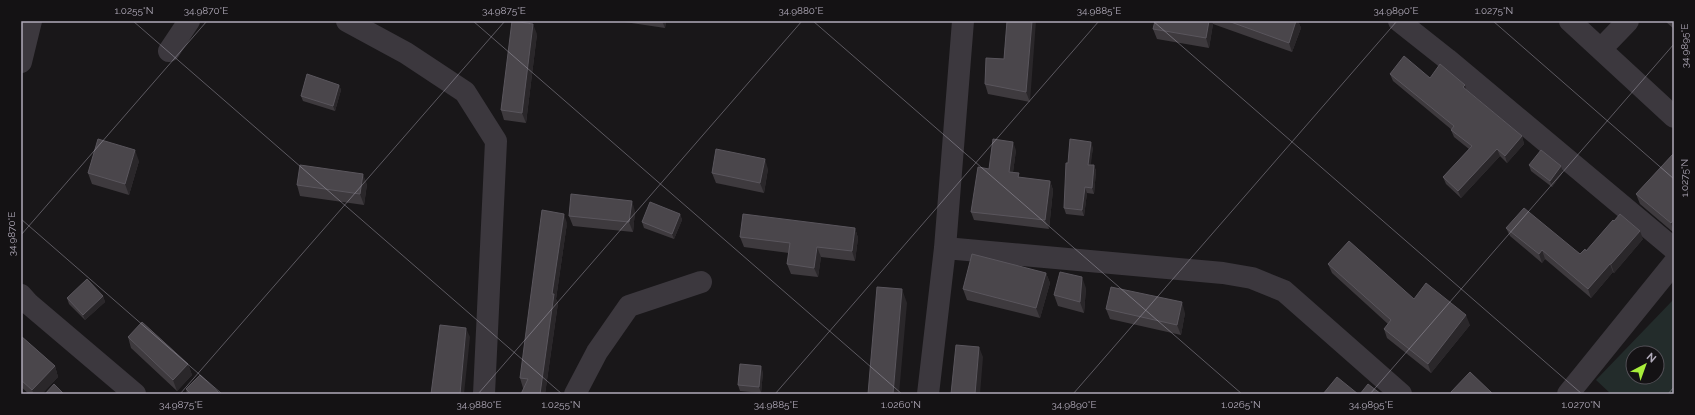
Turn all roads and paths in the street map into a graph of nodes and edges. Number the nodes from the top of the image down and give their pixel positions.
1 (31, 21) edge
2 (189, 21) edge
3 (347, 21) edge
4 (963, 21) edge
5 (1399, 21) edge
6 (1570, 21) edge
7 (1628, 21) edge
8 (1601, 49) junction
9 (169, 52) dead end
10 (21, 62) edge
11 (1674, 117) edge
12 (945, 248) junction
13 (1674, 249) edge
14 (1674, 263) edge
15 (701, 282) dead end
16 (21, 295) edge
17 (135, 394) edge
18 (484, 394) edge
19 (576, 394) edge
20 (928, 394) edge
21 (1401, 394) edge
22 (1568, 394) edge

1 - 10 street
2 - 9 street
3 - 18 street
4 - 12 street
5 - 13 street
6 - 8 street
7 - 8 street
8 - 11 street
12 - 20 street
12 - 21 street
14 - 22 street
15 - 19 street
16 - 17 street

